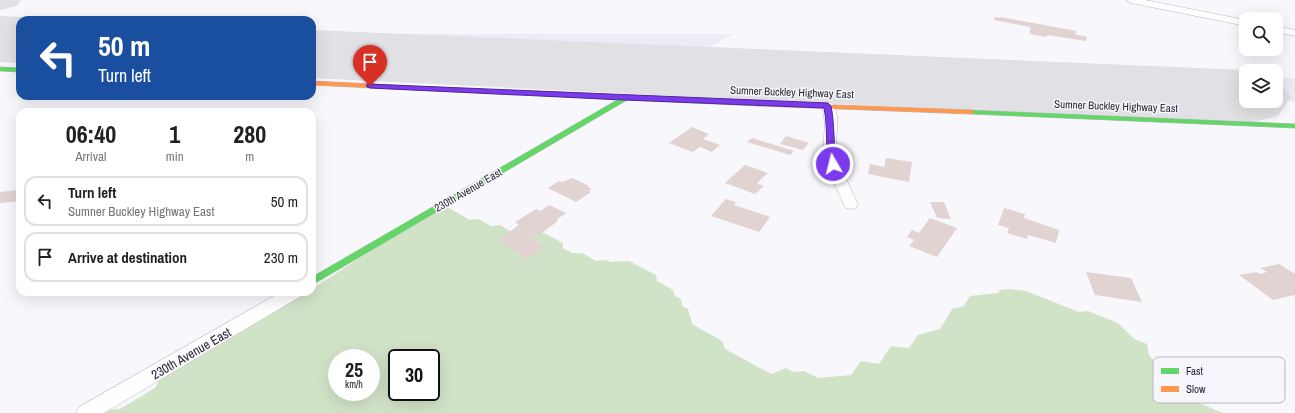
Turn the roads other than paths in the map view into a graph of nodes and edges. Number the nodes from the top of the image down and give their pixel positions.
1 (1131, 0) edge
2 (1239, 22) edge
3 (1283, 30) edge
4 (1295, 33) edge
5 (0, 69) edge
6 (16, 70) edge
7 (316, 83) edge
8 (625, 98) junction
9 (828, 106) junction
10 (1295, 126) edge
11 (851, 205) dead end
12 (316, 280) edge
13 (288, 296) edge
14 (86, 413) edge

1 - 2 street
3 - 4 street
5 - 6 street
7 - 8 street, Sumner Buckley Highway East
8 - 9 street, Sumner Buckley Highway East
8 - 12 street, 230th Avenue East
9 - 10 street, Sumner Buckley Highway East
9 - 11 street
13 - 14 street, 230th Avenue East

